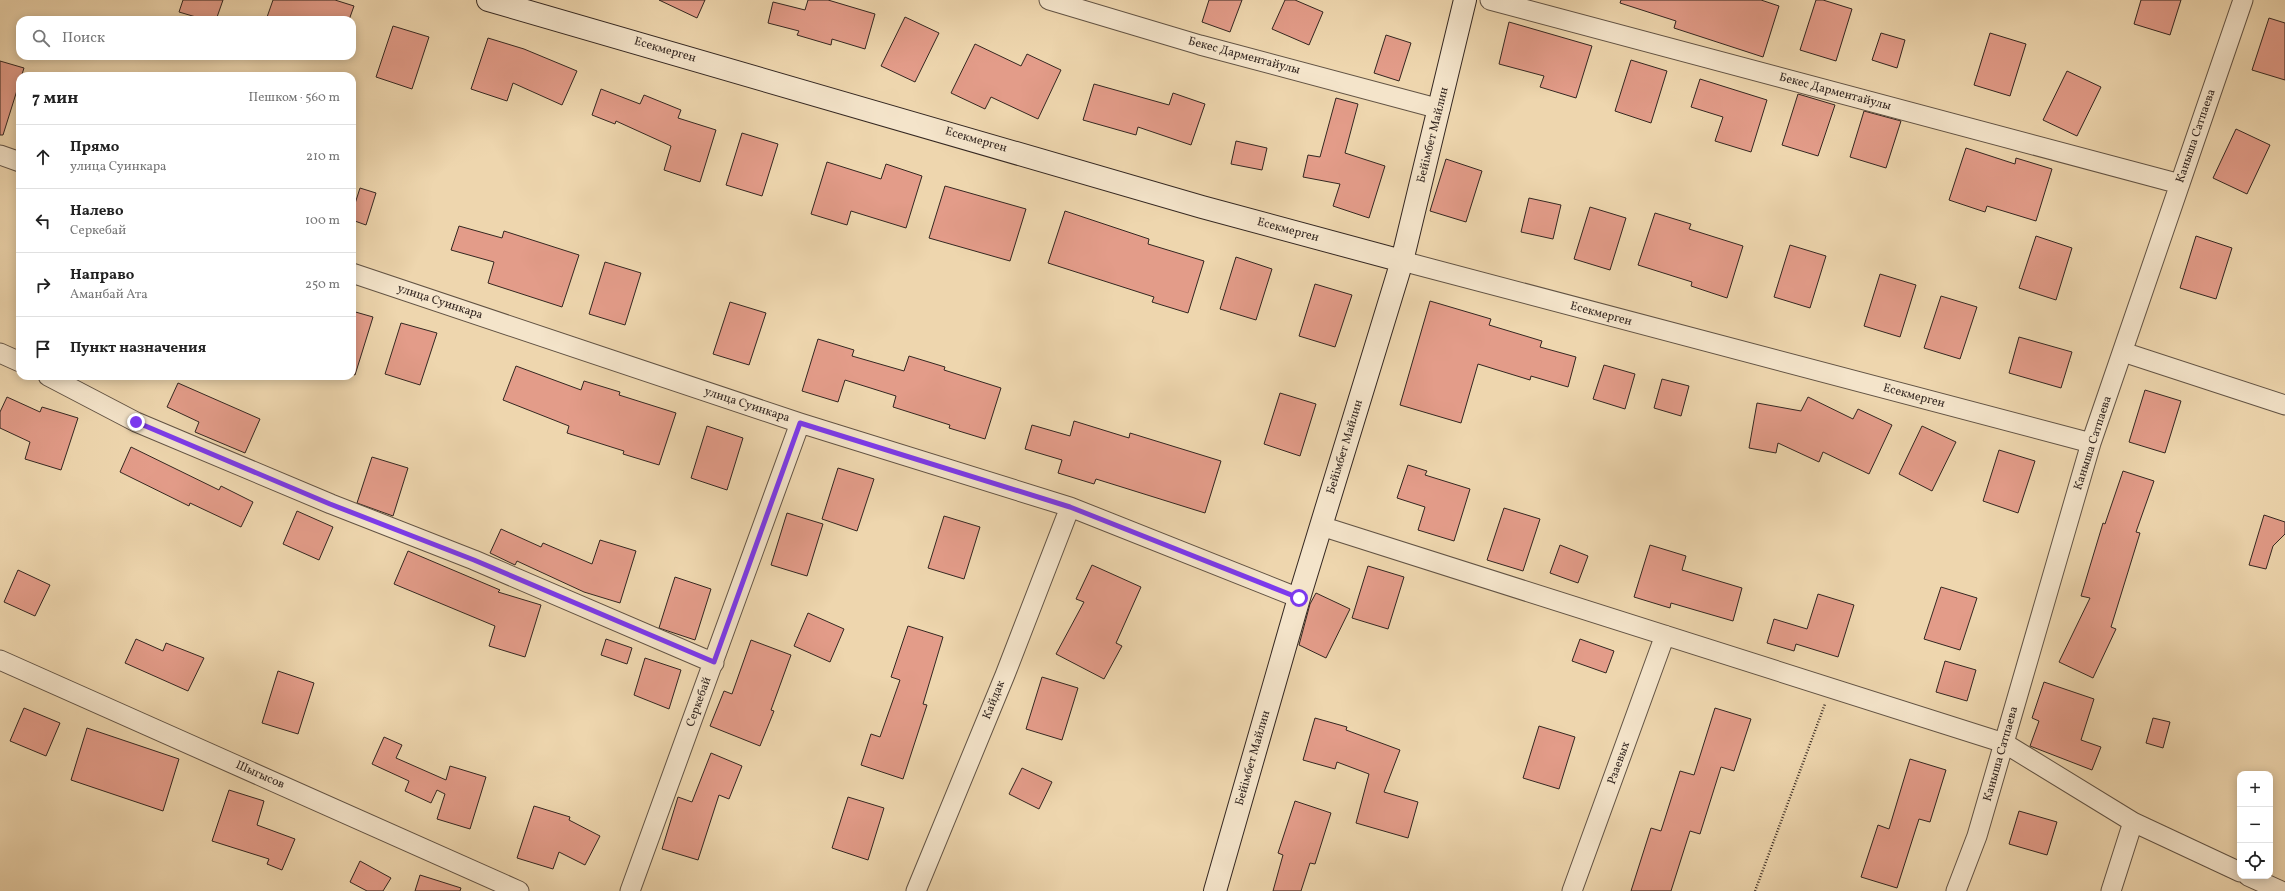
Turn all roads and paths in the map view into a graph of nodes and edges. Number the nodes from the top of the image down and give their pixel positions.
1 (488, 0) edge
2 (1049, 0) edge
3 (1465, 0) edge
4 (1490, 0) edge
5 (2243, 0) edge
6 (1440, 109) junction
7 (0, 155) edge
8 (16, 161) edge
9 (2180, 184) junction
10 (1402, 261) junction
11 (356, 274) edge
12 (2124, 352) junction
13 (0, 353) edge
14 (16, 360) edge
15 (56, 380) edge
16 (2285, 405) edge
17 (800, 423) junction
18 (2092, 443) junction
19 (1070, 507) junction
20 (1322, 526) junction
21 (1299, 598) junction
22 (1665, 635) junction
23 (0, 660) edge
24 (714, 662) junction
25 (1831, 688) junction
26 (2004, 743) junction
27 (2133, 822) junction
28 (2237, 871) edge
29 (2255, 879) edge
30 (519, 891) edge
31 (630, 891) edge
32 (916, 891) edge
33 (1215, 891) edge
34 (1572, 891) edge
35 (1755, 891) edge
36 (1956, 891) edge
37 (2111, 891) edge
38 (2281, 891) edge

1 - 10 street, Eсекмерген
2 - 6 street, Бекес Дарментайулы
3 - 6 street, Бейімбет Майлин
4 - 9 street, Бекес Дарментайулы
5 - 9 street, Каныша Сатпаева
6 - 10 street, Бейімбет Майлин
7 - 8 street
9 - 12 street, Каныша Сатпаева
10 - 18 street, Eсекмерген
10 - 20 street, Бейімбет Майлин
11 - 17 street, улица Суинкара
12 - 16 street
12 - 18 street, Каныша Сатпаева
13 - 14 street
15 - 24 street
17 - 19 street, улица Суинкара
17 - 24 street, Серкебай
18 - 26 street, Каныша Сатпаева
19 - 21 street, улица Суинкара
19 - 32 street, Кайдак
20 - 21 street, Бейімбет Майлин
20 - 22 street
21 - 33 street, Бейімбет Майлин
22 - 25 street
22 - 34 street, Рзаевых
23 - 30 street, Шыгысов
24 - 31 street, Серкебай
25 - 26 street
25 - 35 path
26 - 27 street
26 - 36 street, Каныша Сатпаева
27 - 28 street
27 - 37 street
29 - 38 street

